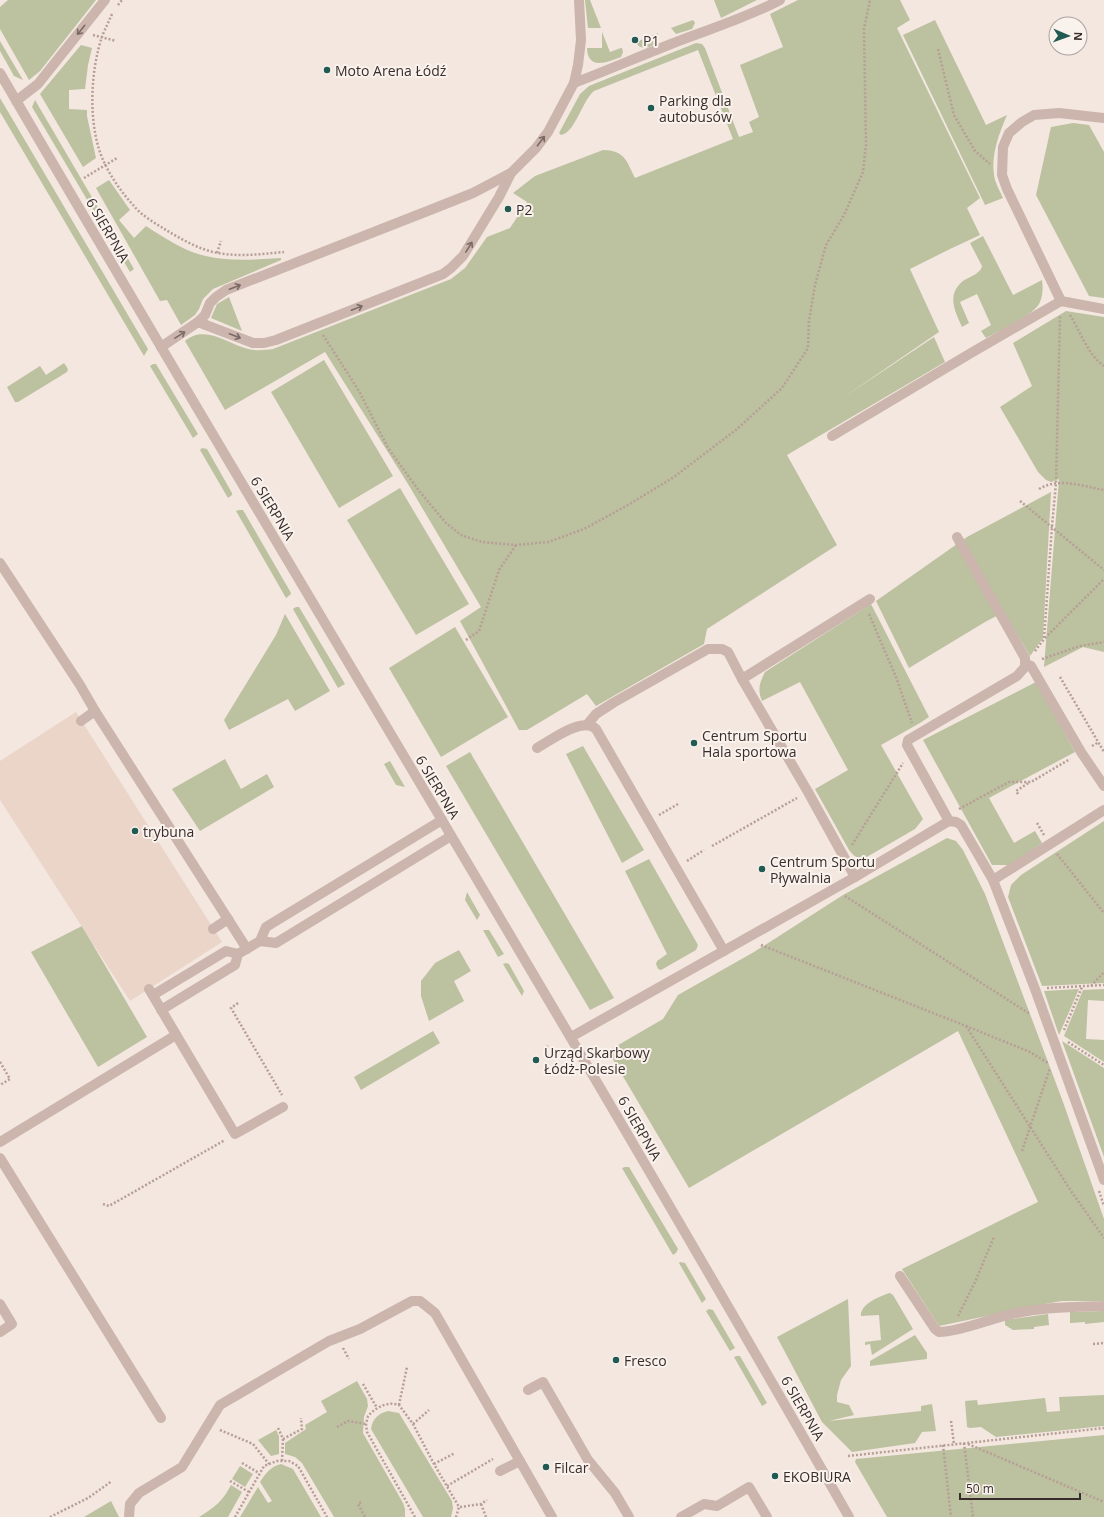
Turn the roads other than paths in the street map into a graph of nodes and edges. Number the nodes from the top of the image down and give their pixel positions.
1 (105, 0) edge
2 (579, 0) edge
3 (780, 0) edge
4 (2, 79) edge
5 (574, 83) junction
6 (16, 101) junction
7 (1104, 118) edge
8 (511, 173) junction
9 (1061, 302) junction
10 (1104, 309) edge
11 (198, 322) junction
12 (161, 347) junction
13 (832, 436) dead end
14 (957, 537) dead end
15 (0, 563) edge
16 (867, 601) road end
17 (1026, 664) junction
18 (742, 679) junction
19 (95, 711) junction
20 (82, 721) dead end
21 (587, 725) junction
22 (537, 748) dead end
23 (1104, 786) edge
24 (1104, 810) edge
25 (442, 820) junction
26 (949, 821) junction
27 (451, 836) junction
28 (855, 877) junction
29 (993, 880) junction
30 (228, 919) junction
31 (213, 929) dead end
32 (260, 941) junction
33 (242, 951) junction
34 (724, 951) junction
35 (162, 1010) junction
36 (176, 1035) junction
37 (571, 1037) junction
38 (283, 1107) road end
39 (0, 1142) edge
40 (0, 1158) edge
41 (1100, 1182) edge
42 (900, 1276) dead end
43 (0, 1304) edge
44 (1104, 1306) edge
45 (0, 1332) edge
46 (528, 1390) dead end
47 (161, 1418) dead end
48 (520, 1461) junction
49 (500, 1471) dead end
50 (129, 1517) edge
51 (552, 1517) edge
52 (629, 1517) edge
53 (681, 1517) edge
54 (767, 1517) edge
55 (849, 1517) edge

1 -> 6 street
2 - 5 street
3 - 5 street
4 - 6 street, 6 SIERPNIA
8 -> 5 street
6 - 12 street, 6 SIERPNIA
7 - 9 street
11 -> 8 street
11 -> 8 street
9 - 10 street
9 - 13 street
12 -> 11 street
12 - 25 street, 6 SIERPNIA
14 - 17 street
15 - 19 street
16 - 18 street
17 - 23 street
17 - 26 street
18 - 21 street
18 - 28 street
19 - 20 street
19 - 30 street
21 - 22 street
21 - 34 street
24 - 29 street
25 - 27 street, 6 SIERPNIA
25 - 32 street
26 - 28 street
26 - 29 street
27 - 32 street
27 - 37 street, 6 SIERPNIA
28 - 34 street
29 - 41 street
30 - 31 street
30 - 33 street
32 - 33 street
33 - 35 street
33 - 35 street
34 - 37 street
35 - 36 street
36 - 38 street
36 - 39 street
37 - 55 street, 6 SIERPNIA
40 - 47 street
42 - 44 street
43 - 45 street
46 - 52 street
48 - 49 street
48 - 50 street
48 - 51 street
53 - 54 street

